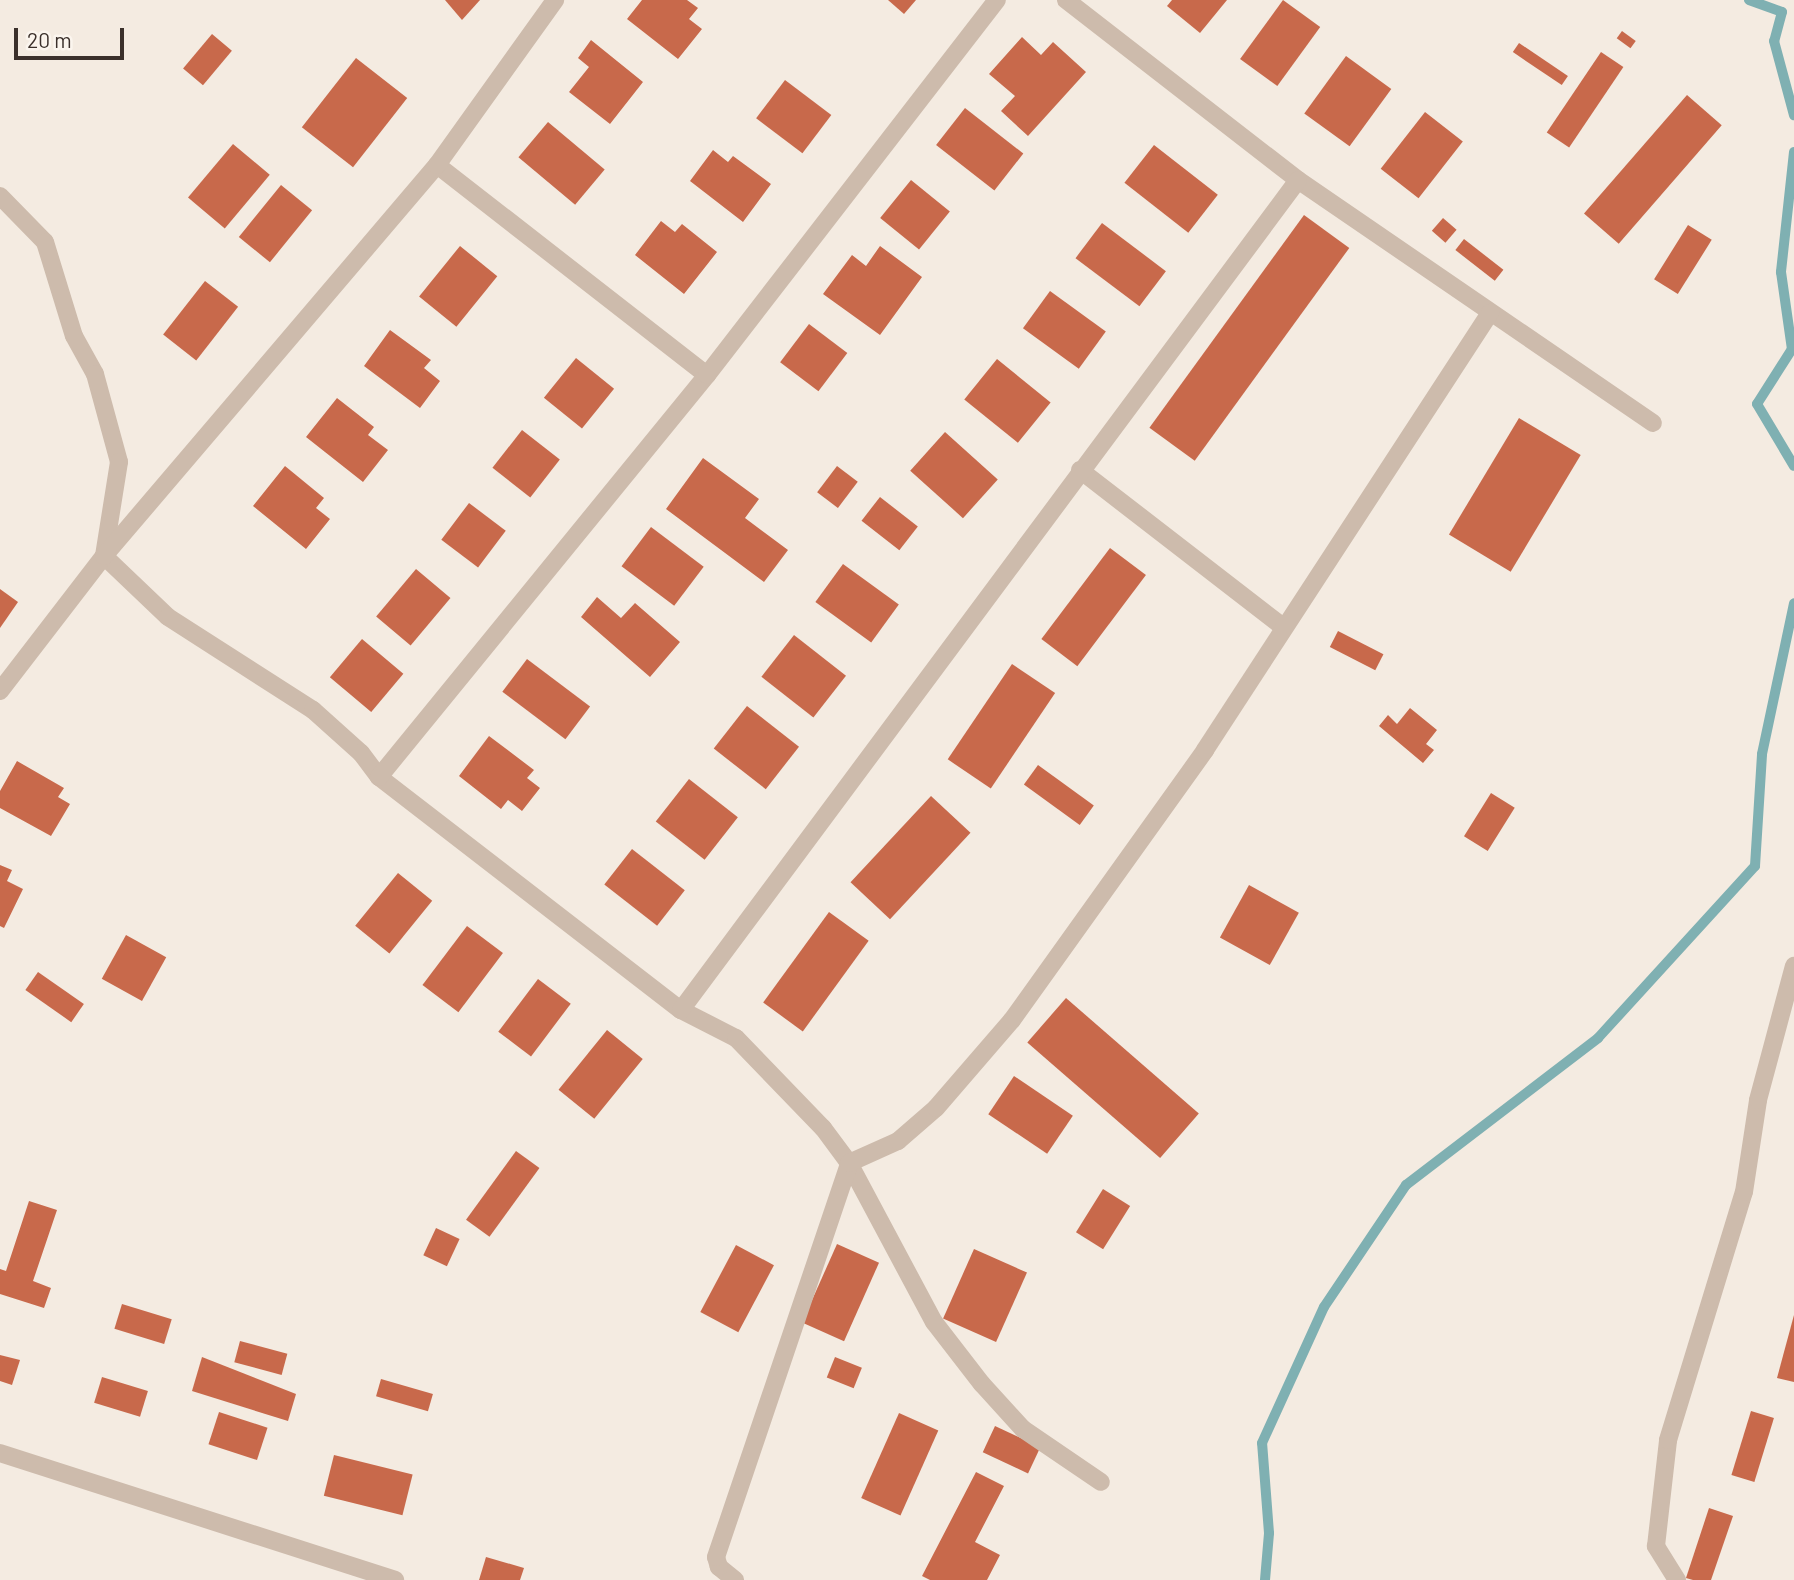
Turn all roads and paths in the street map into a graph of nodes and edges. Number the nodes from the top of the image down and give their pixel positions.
1 (555, 0) edge
2 (997, 0) edge
3 (1066, 0) edge
4 (437, 165) junction
5 (1298, 180) junction
6 (0, 196) edge
7 (1490, 313) junction
8 (707, 375) junction
9 (1653, 423) dead end
10 (1080, 470) junction
11 (104, 556) junction
12 (1282, 626) junction
13 (0, 691) edge
14 (379, 777) junction
15 (1794, 966) edge
16 (681, 1010) junction
17 (849, 1163) junction
18 (0, 1454) edge
19 (1101, 1482) dead end
20 (395, 1580) edge
21 (735, 1580) edge
22 (1677, 1580) edge

1 - 4 street
2 - 8 street
3 - 5 street
4 - 8 street
4 - 11 street
5 - 7 street
5 - 10 street
6 - 11 street
7 - 9 street
7 - 12 street
8 - 14 street
10 - 12 street
10 - 16 street
11 - 13 street
11 - 14 street
12 - 17 street
14 - 16 street
15 - 22 street
16 - 17 street
17 - 19 street
17 - 21 street
18 - 20 street

